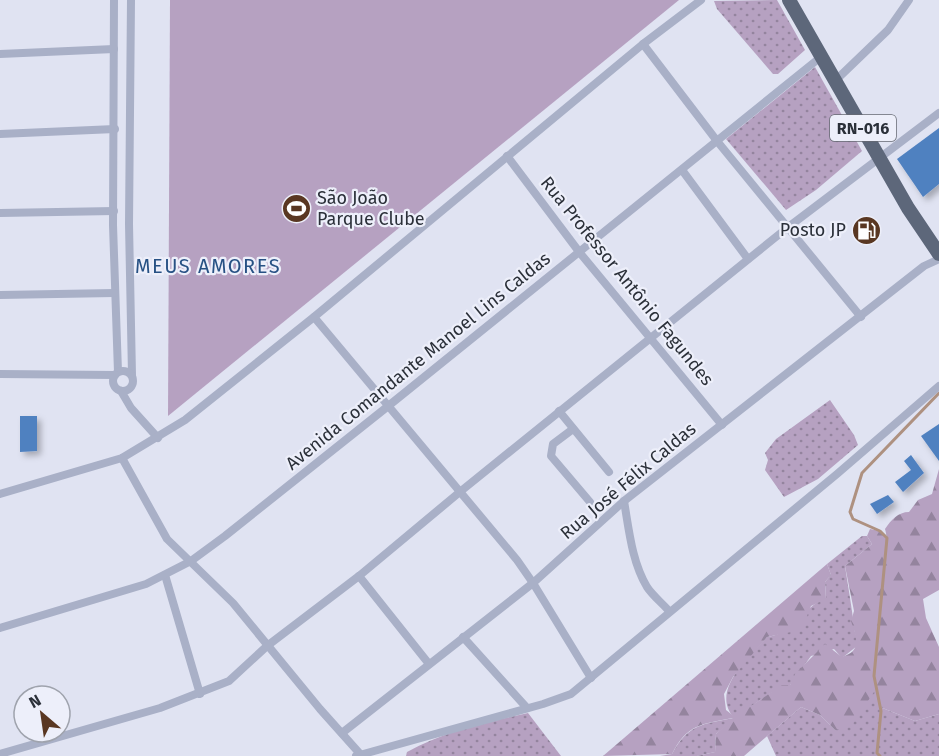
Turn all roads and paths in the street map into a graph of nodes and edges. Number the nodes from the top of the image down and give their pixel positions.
1 (114, 0) edge
2 (131, 0) edge
3 (701, 0) edge
4 (789, 0) edge
5 (909, 0) edge
6 (115, 38) junction
7 (131, 39) junction
8 (643, 44) junction
9 (114, 49) junction
10 (0, 54) edge
11 (822, 56) junction
12 (130, 58) junction
13 (114, 59) junction
14 (836, 80) junction
15 (939, 113) edge
16 (115, 129) junction
17 (0, 134) edge
18 (717, 141) junction
19 (507, 156) junction
20 (880, 158) junction
21 (682, 170) junction
22 (114, 198) junction
23 (130, 200) junction
24 (114, 212) junction
25 (0, 213) edge
26 (129, 224) junction
27 (113, 225) junction
28 (787, 228) junction
29 (580, 253) junction
30 (939, 256) edge
31 (748, 260) junction
32 (114, 293) junction
33 (0, 295) edge
34 (314, 317) junction
35 (861, 317) junction
36 (649, 339) junction
37 (116, 373) junction
38 (0, 374) edge
39 (132, 375) junction
40 (939, 386) edge
41 (121, 391) junction
42 (387, 407) junction
43 (559, 411) junction
44 (722, 425) junction
45 (573, 429) junction
46 (158, 438) junction
47 (122, 458) junction
48 (609, 472) dead end
49 (460, 491) junction
50 (0, 494) edge
51 (624, 501) junction
52 (590, 502) dead end
53 (191, 561) junction
54 (165, 575) junction
55 (359, 576) junction
56 (533, 583) junction
57 (669, 611) junction
58 (0, 628) edge
59 (463, 637) junction
60 (267, 646) junction
61 (429, 664) junction
62 (591, 678) junction
63 (200, 694) junction
64 (527, 708) junction
65 (342, 733) junction
66 (0, 754) edge
67 (358, 755) edge

1 - 6 street
2 - 7 street
3 - 8 street
4 - 11 main road, RN-016
5 - 14 street
6 - 7 street
6 - 9 street
7 - 12 street
8 - 18 street
8 - 19 street
9 - 10 street
9 - 13 street
11 - 14 main road, RN-016
11 - 18 street, Avenida Comandante Manoel Lins Caldas
12 - 13 street
12 - 23 street
13 - 16 street
14 - 20 main road, RN-016
15 - 20 street
16 - 17 street
16 - 22 street
18 - 21 street, Avenida Comandante Manoel Lins Caldas
18 - 28 street
19 - 29 street, Rua Professor Antônio Fagundes
19 - 34 street
20 - 28 street
20 - 30 main road, RN-016
21 - 29 street, Avenida Comandante Manoel Lins Caldas
21 - 31 street
22 - 23 street
22 - 24 street
23 - 26 street
24 - 25 street
24 - 27 street
26 - 27 street
26 - 39 street
27 - 32 street
28 - 31 street
28 - 35 street
29 - 36 street, Rua Professor Antônio Fagundes
29 - 42 street, Avenida Comandante Manoel Lins Caldas
30 - 35 street, Rua José Félix Caldas
31 - 36 street
32 - 33 street
32 - 37 street
34 - 42 street
34 - 46 street
35 - 44 street, Rua José Félix Caldas
36 - 43 street
36 - 44 street, Rua Professor Antônio Fagundes
37 - 38 street
37 - 39 street
37 - 41 street
39 - 41 street
40 - 57 street
41 - 46 street
42 - 49 street
42 - 53 street, Avenida Comandante Manoel Lins Caldas
43 - 45 street
43 - 49 street
44 - 51 street, Rua José Félix Caldas
45 - 48 street
45 - 52 street
46 - 47 street
47 - 50 street
47 - 53 street
49 - 55 street
49 - 56 street
51 - 56 street, Rua José Félix Caldas
51 - 57 street
53 - 54 street, Avenida Comandante Manoel Lins Caldas
53 - 60 street
54 - 58 street, Avenida Comandante Manoel Lins Caldas
54 - 63 street
55 - 60 street
55 - 61 street
56 - 59 street, Rua José Félix Caldas
56 - 62 street
57 - 62 street
59 - 61 street, Rua José Félix Caldas
59 - 64 street
60 - 63 street
60 - 65 street
61 - 65 street, Rua José Félix Caldas
62 - 64 street
63 - 66 street
64 - 67 street
65 - 67 street

